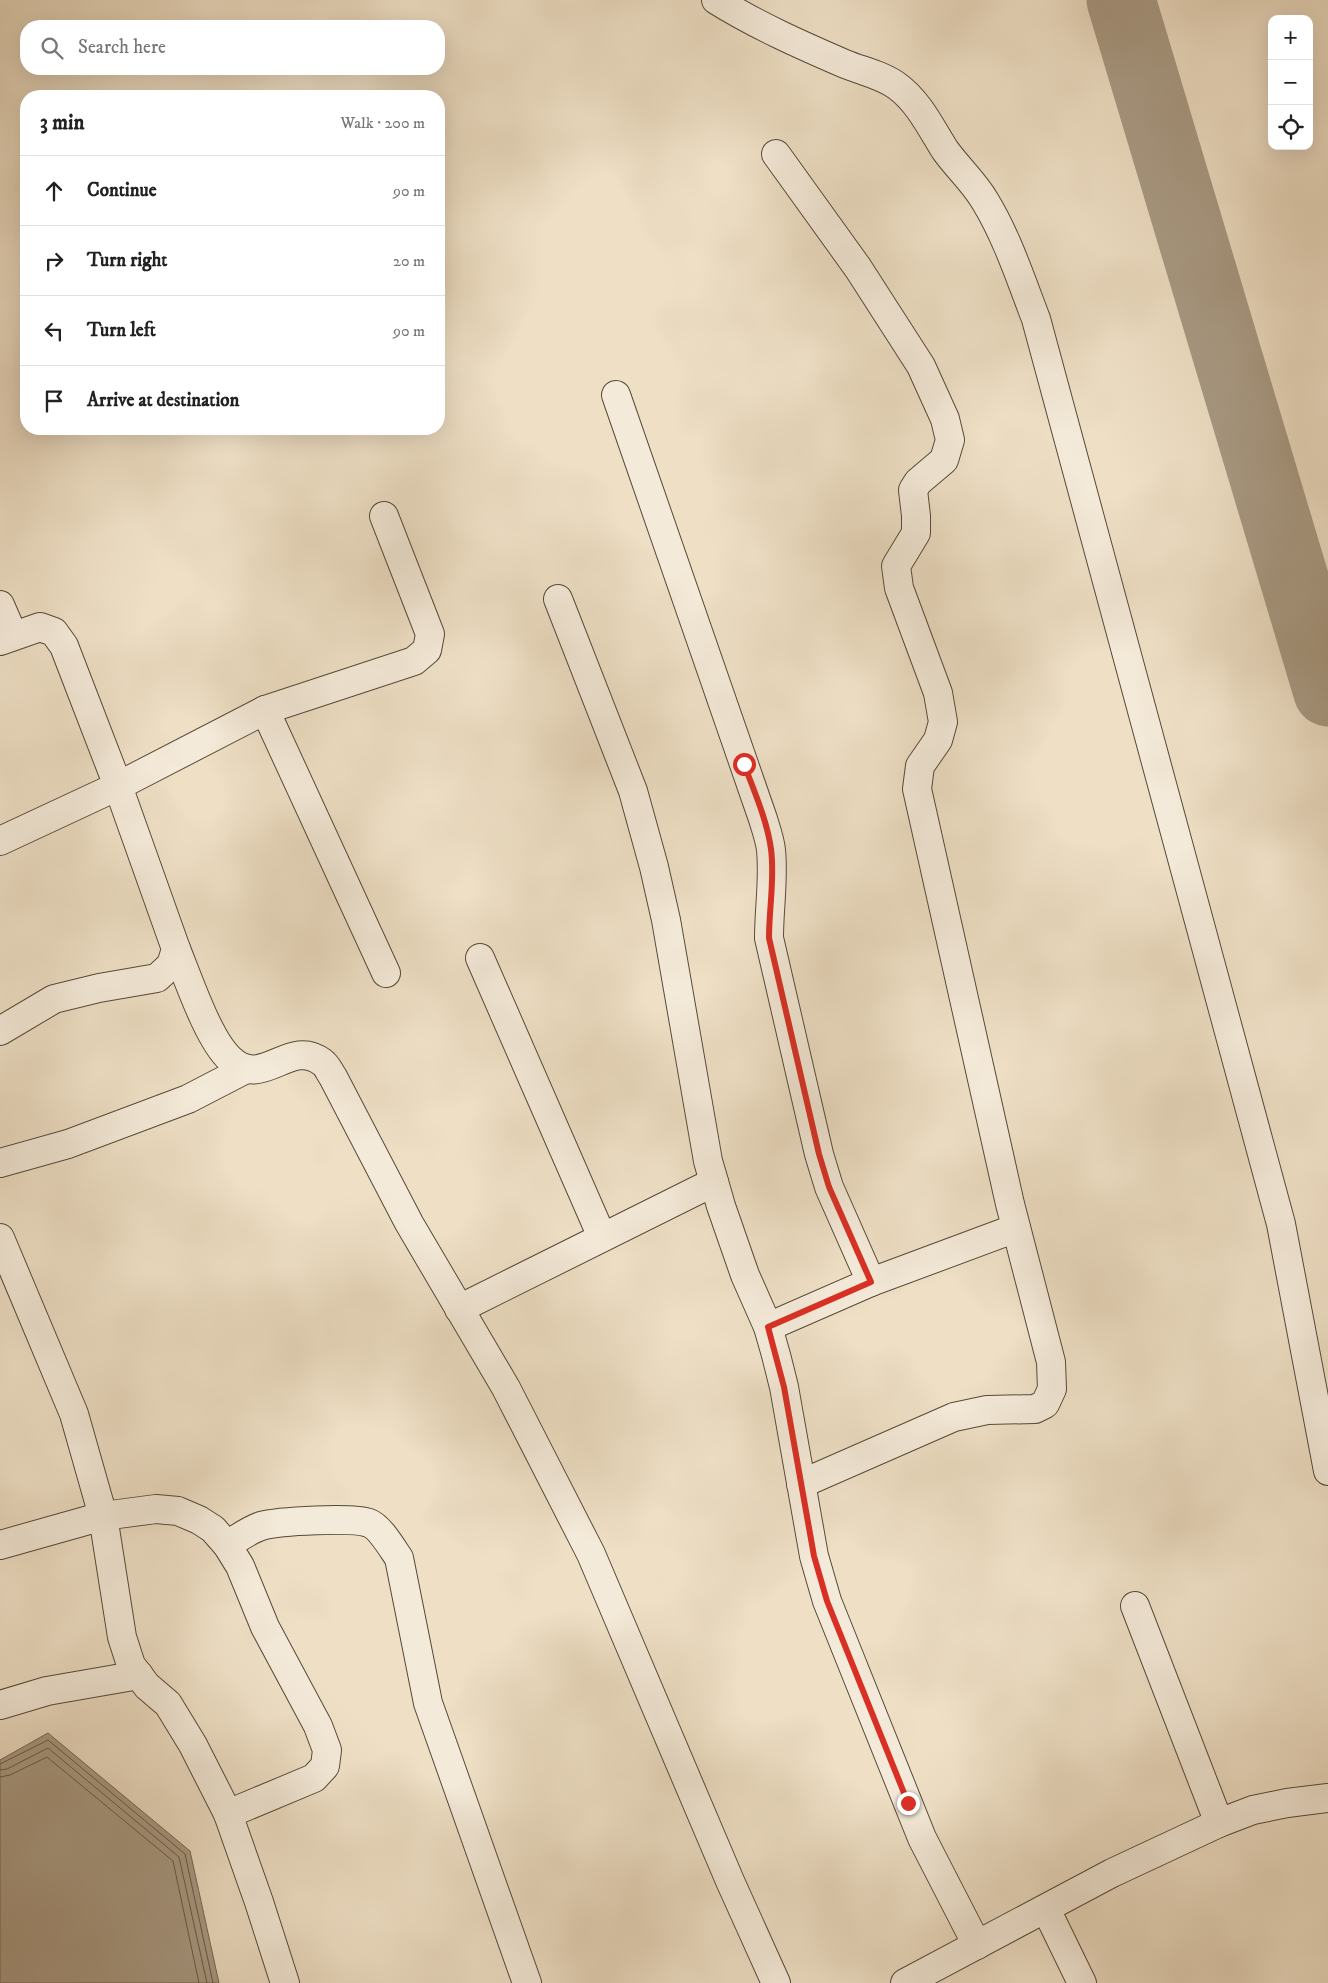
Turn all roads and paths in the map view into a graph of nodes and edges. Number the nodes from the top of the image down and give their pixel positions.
1 (716, 0) edge
2 (776, 154) dead end
3 (616, 395) dead end
4 (384, 516) dead end
5 (558, 599) dead end
6 (0, 605) edge
7 (6, 638) edge
8 (265, 710) junction
9 (118, 786) junction
10 (0, 841) edge
11 (176, 949) junction
12 (480, 958) dead end
13 (386, 974) dead end
14 (0, 1031) edge
15 (246, 1069) junction
16 (0, 1163) edge
17 (714, 1182) junction
18 (1016, 1228) junction
19 (0, 1238) edge
20 (602, 1238) junction
21 (871, 1282) junction
22 (459, 1309) junction
23 (768, 1327) junction
24 (1328, 1471) edge
25 (801, 1484) junction
26 (103, 1516) junction
27 (227, 1544) junction
28 (0, 1545) edge
29 (1134, 1606) dead end
30 (138, 1675) junction
31 (0, 1705) edge
32 (1328, 1798) edge
33 (228, 1814) junction
34 (1218, 1823) junction
35 (1046, 1909) junction
36 (977, 1945) junction
37 (285, 1983) edge
38 (527, 1983) edge
39 (776, 1983) edge
40 (905, 1983) edge
41 (1082, 1983) edge

1 - 24 street
2 - 18 street
3 - 21 street
4 - 8 street
5 - 17 street
6 - 7 street
7 - 9 street
8 - 9 street
8 - 13 street
9 - 10 street
9 - 11 street
11 - 14 street
11 - 15 street
12 - 20 street
15 - 16 street
15 - 22 street
17 - 20 street
17 - 23 street
18 - 21 street
18 - 25 street
19 - 26 street
20 - 22 street
21 - 23 street
22 - 39 street
23 - 25 street
25 - 36 street
26 - 27 street
26 - 28 street
26 - 30 street
27 - 33 street
27 - 38 street
29 - 34 street
30 - 31 street
30 - 33 street
32 - 34 street
33 - 37 street
34 - 35 street
35 - 36 street
35 - 41 street
36 - 40 street

